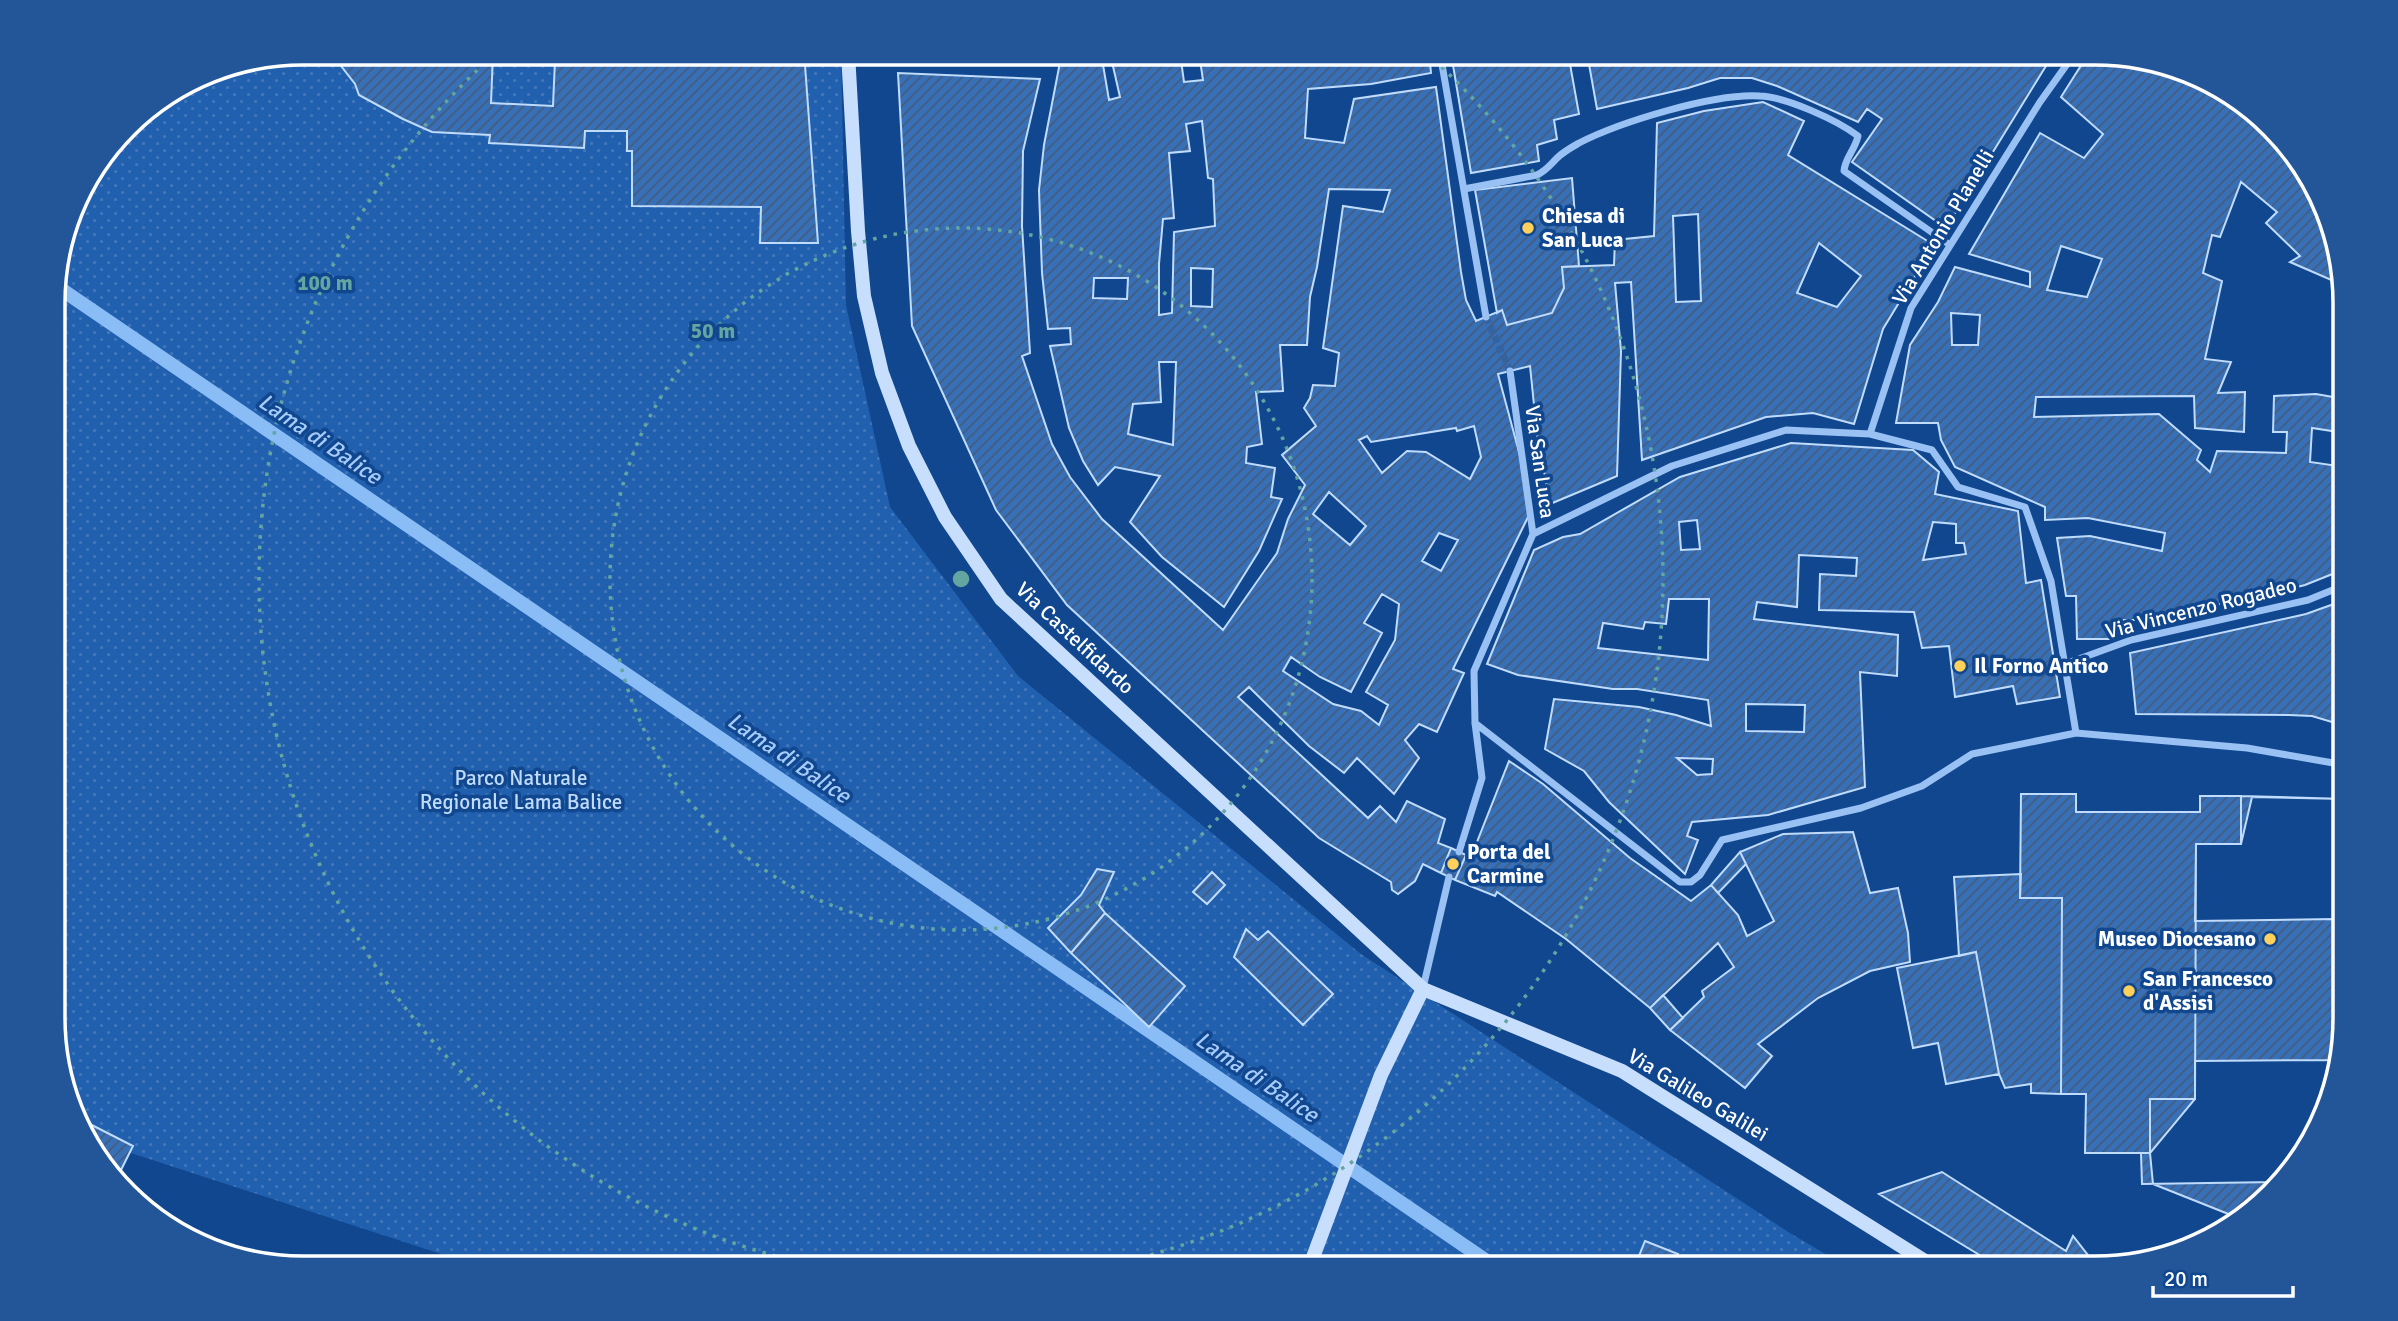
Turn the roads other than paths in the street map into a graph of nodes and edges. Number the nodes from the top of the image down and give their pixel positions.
1 (849, 65) edge
2 (1442, 65) edge
3 (2066, 65) edge
4 (1464, 189) junction
5 (1950, 245) junction
6 (1486, 317) tunnel mouth
7 (1510, 371) tunnel mouth
8 (1870, 434) junction
9 (1533, 534) junction
10 (2333, 590) edge
11 (2065, 664) junction
12 (1475, 723) junction
13 (2076, 733) junction
14 (2333, 763) edge
15 (1460, 852) tunnel mouth
16 (1449, 877) tunnel mouth
17 (1423, 989) junction
18 (1313, 1256) edge
19 (1917, 1256) edge

1 - 17 street, Via Castelfidardo
2 - 4 street
3 - 5 street, Via Antonio Planelli
4 - 5 street
4 - 6 street
5 - 8 street, Via Antonio Planelli
7 - 9 street, Via San Luca
8 - 9 street
8 - 11 street
9 - 12 street, Via San Luca
10 - 11 street, Via Vincenzo Rogadeo
11 - 13 street
12 - 13 street
12 - 15 street
13 - 14 street
16 - 17 street
17 - 18 street
17 - 19 street, Via Galileo Galilei

